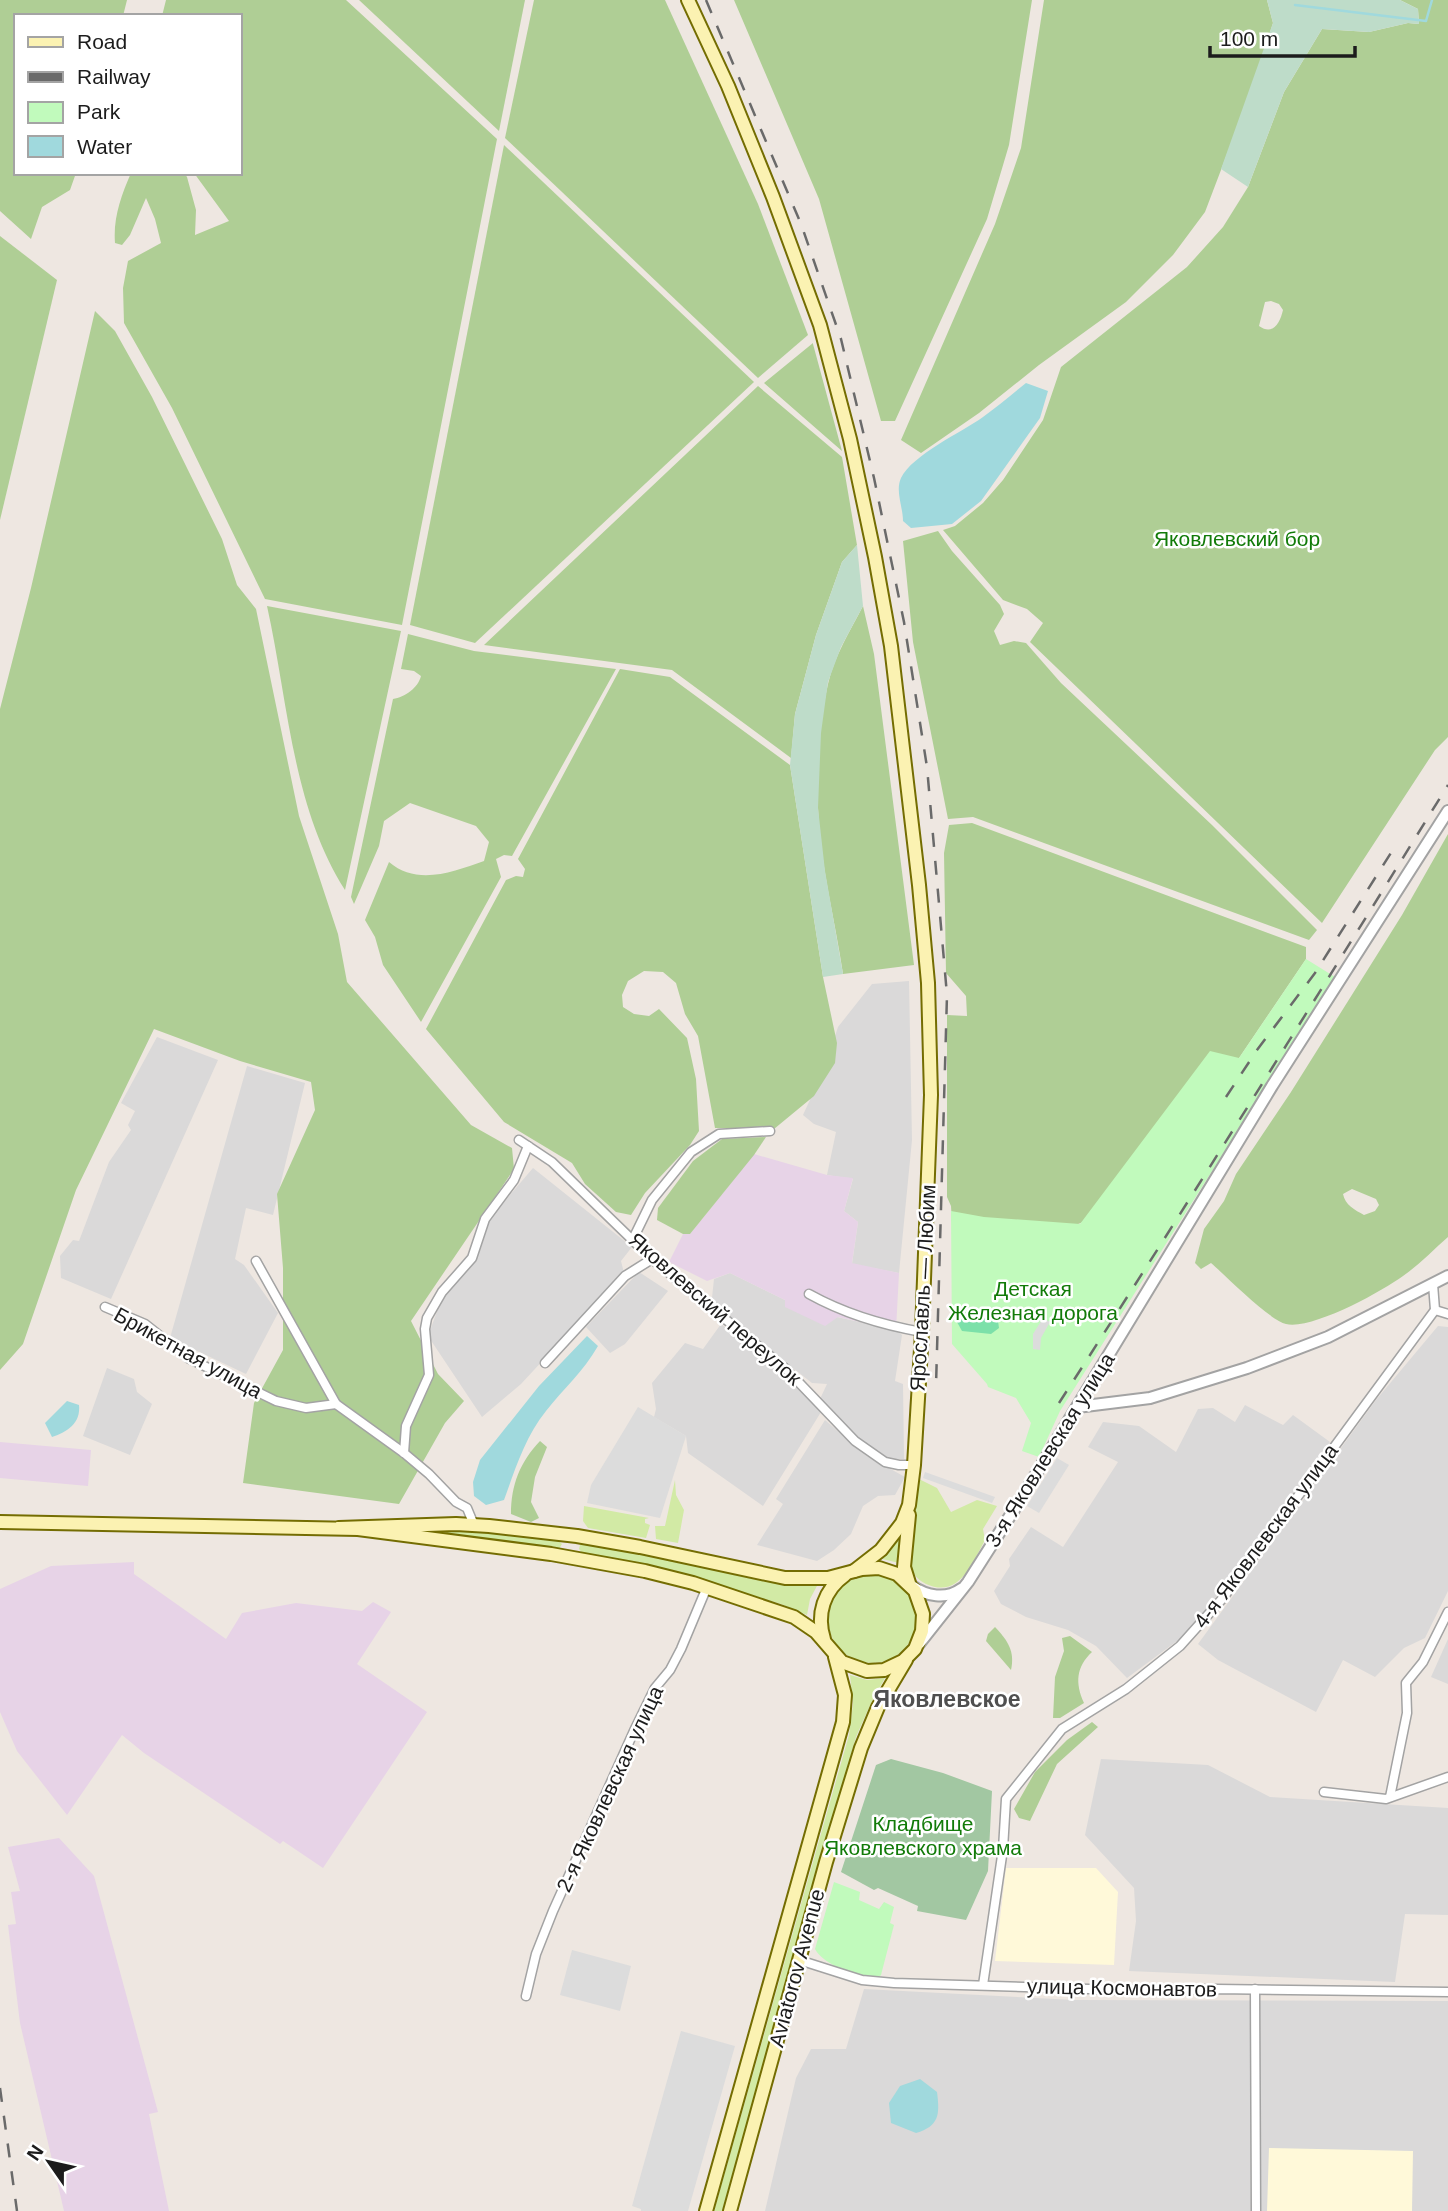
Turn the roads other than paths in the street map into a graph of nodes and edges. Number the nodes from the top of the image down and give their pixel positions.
1 (688, 0) edge
2 (1448, 811) edge
3 (770, 1131) dead end
4 (519, 1140) dead end
5 (528, 1146) junction
6 (633, 1239) junction
7 (652, 1259) junction
8 (256, 1261) dead end
9 (1448, 1276) edge
10 (1433, 1284) junction
11 (809, 1294) dead end
12 (105, 1307) dead end
13 (1434, 1310) junction
14 (1448, 1314) edge
15 (922, 1332) junction
16 (545, 1363) dead end
17 (336, 1404) junction
18 (1077, 1408) junction
19 (404, 1453) junction
20 (914, 1465) junction
21 (911, 1494) junction
22 (0, 1522) edge
23 (474, 1525) junction
24 (340, 1528) junction
25 (851, 1572) junction
26 (968, 1582) junction
27 (911, 1585) junction
28 (707, 1587) junction
29 (1448, 1612) edge
30 (829, 1648) junction
31 (912, 1652) junction
32 (1448, 1777) edge
33 (1324, 1792) dead end
34 (1390, 1797) junction
35 (799, 1959) junction
36 (983, 1985) junction
37 (1255, 1989) junction
38 (1448, 1992) edge
39 (526, 1996) dead end
40 (706, 2211) edge
41 (730, 2211) edge
42 (1256, 2211) edge

1 - 15 main road, Ярославль — Любим
2 - 18 street, 3-я Яковлевская улица
3 - 6 street
4 - 5 street, Яковлевский переулок
5 - 6 street, Яковлевский переулок
5 - 19 street
6 - 7 street, Яковлевский переулок
7 - 16 street
7 - 20 street, Яковлевский переулок
8 - 17 street
9 - 10 street
10 - 13 street
10 - 18 street
11 - 15 street
12 - 17 street, Брикетная улица
13 - 14 street
13 - 36 street, 4-я Яковлевская улица
15 - 20 main road, Ярославль — Любим
17 - 19 street
18 - 26 street, 3-я Яковлевская улица
19 - 23 street
20 - 21 main road, Ярославль — Любим
21 - 25 main road, Ярославль — Любим
21 - 27 main road
22 - 24 main road
23 - 24 main road
23 - 25 main road
24 - 28 main road
25 - 27 main road
25 - 30 main road
26 - 27 street
26 - 31 street, 3-я Яковлевская улица
27 - 31 main road
28 - 30 main road
28 - 39 street, 2-я Яковлевская улица
29 - 34 street
30 - 31 main road
30 - 40 main road, Aviatorov Avenue
31 - 35 main road, Aviatorov Avenue
32 - 34 street
33 - 34 street
35 - 36 street, улица Космонавтов
35 - 41 main road, Aviatorov Avenue
36 - 37 street, улица Космонавтов
37 - 38 street, улица Космонавтов
37 - 42 street

